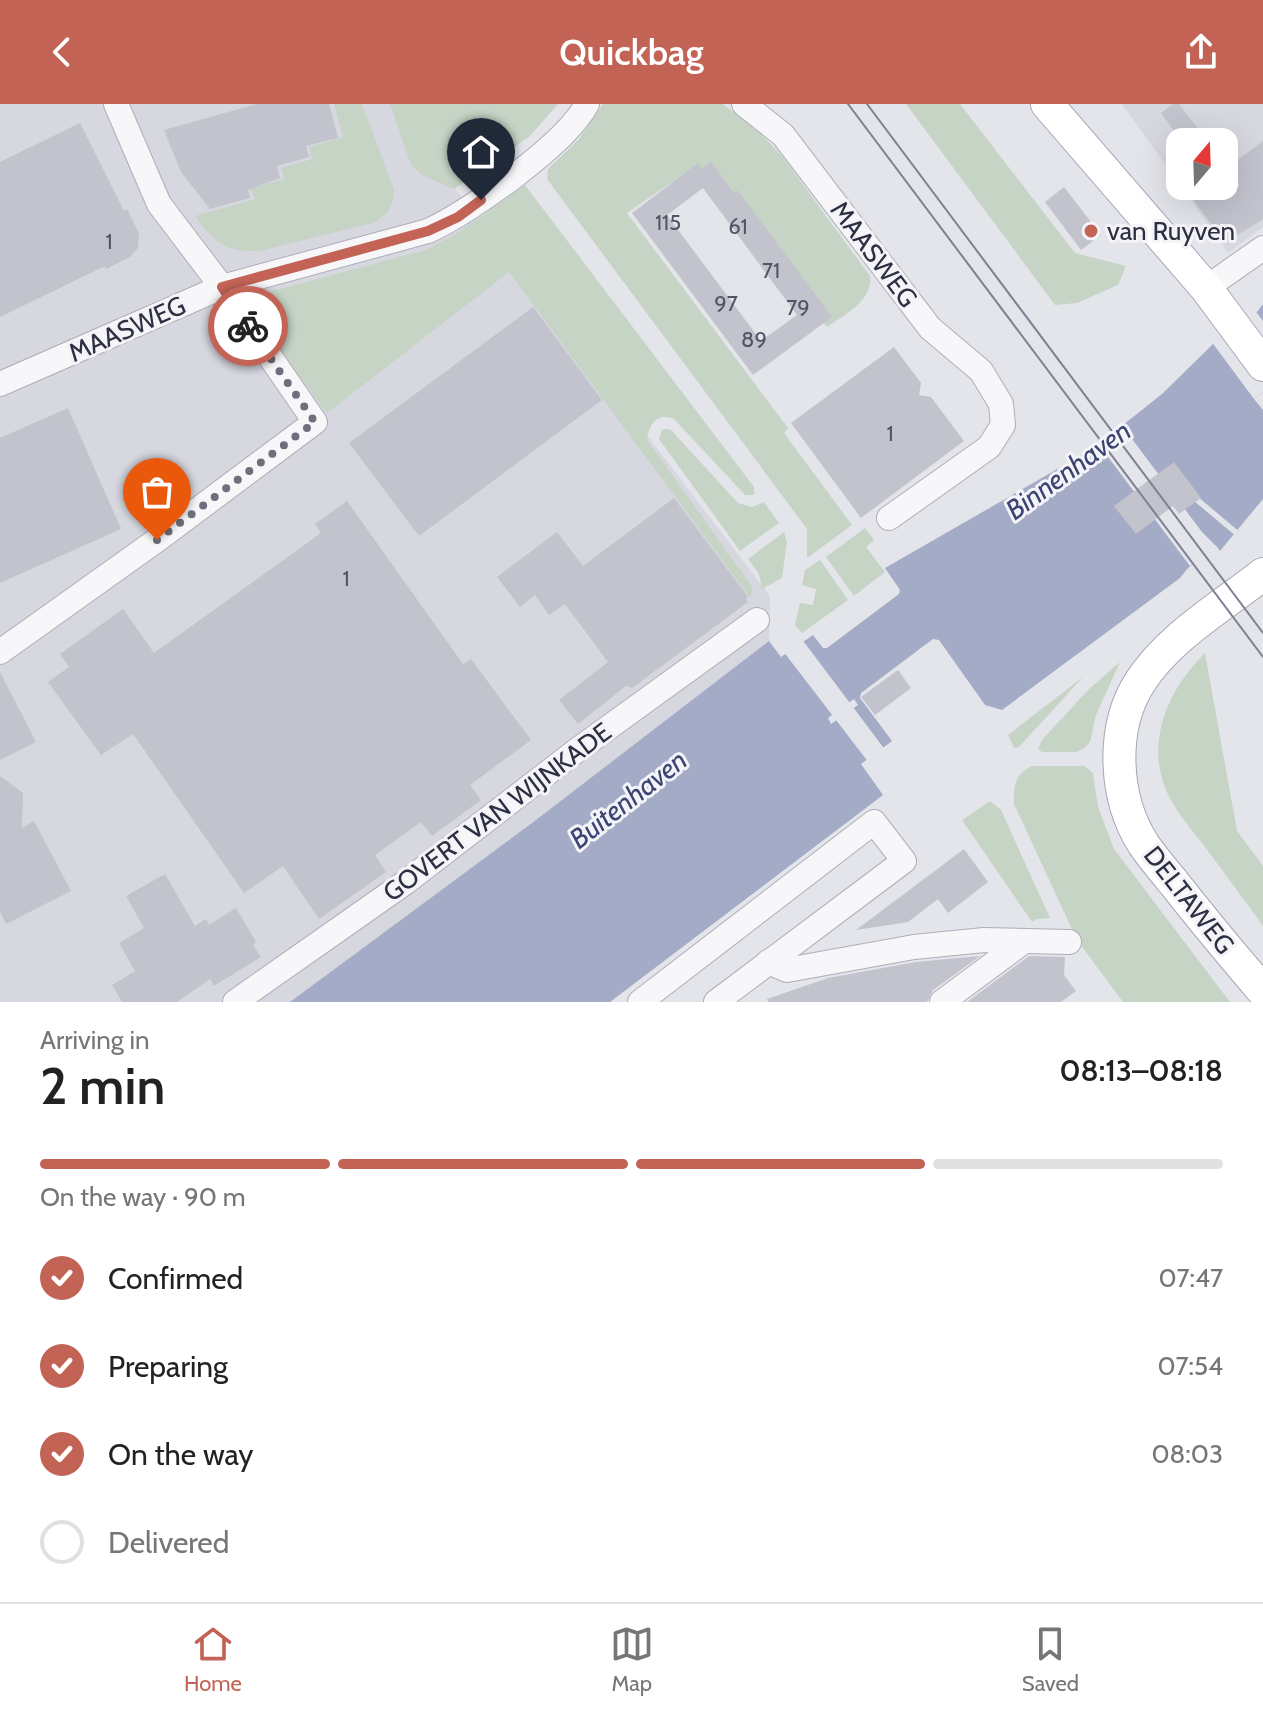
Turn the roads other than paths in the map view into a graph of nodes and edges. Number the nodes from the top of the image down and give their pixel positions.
1 (116, 104) edge
2 (587, 104) edge
3 (744, 104) edge
4 (1047, 104) edge
5 (1263, 248) edge
6 (222, 287) junction
7 (1206, 288) junction
8 (1263, 365) edge
9 (0, 384) edge
10 (889, 518) dead end
11 (1263, 574) edge
12 (757, 620) dead end
13 (0, 652) edge
14 (1023, 942) junction
15 (1069, 942) dead end
16 (768, 962) junction
17 (1263, 991) edge
18 (235, 1002) edge
19 (640, 1002) edge
20 (716, 1002) edge
21 (942, 1002) edge

1 - 6 street
2 - 6 street, MAASWEG
3 - 10 street, MAASWEG
4 - 7 main road
5 - 7 street
6 - 9 street, MAASWEG
6 - 13 street
7 - 8 main road
11 - 17 main road, DELTAWEG
12 - 18 street, GOVERT VAN WIJNKADE
14 - 15 street
14 - 16 street
14 - 21 street
16 - 19 street
16 - 20 street

